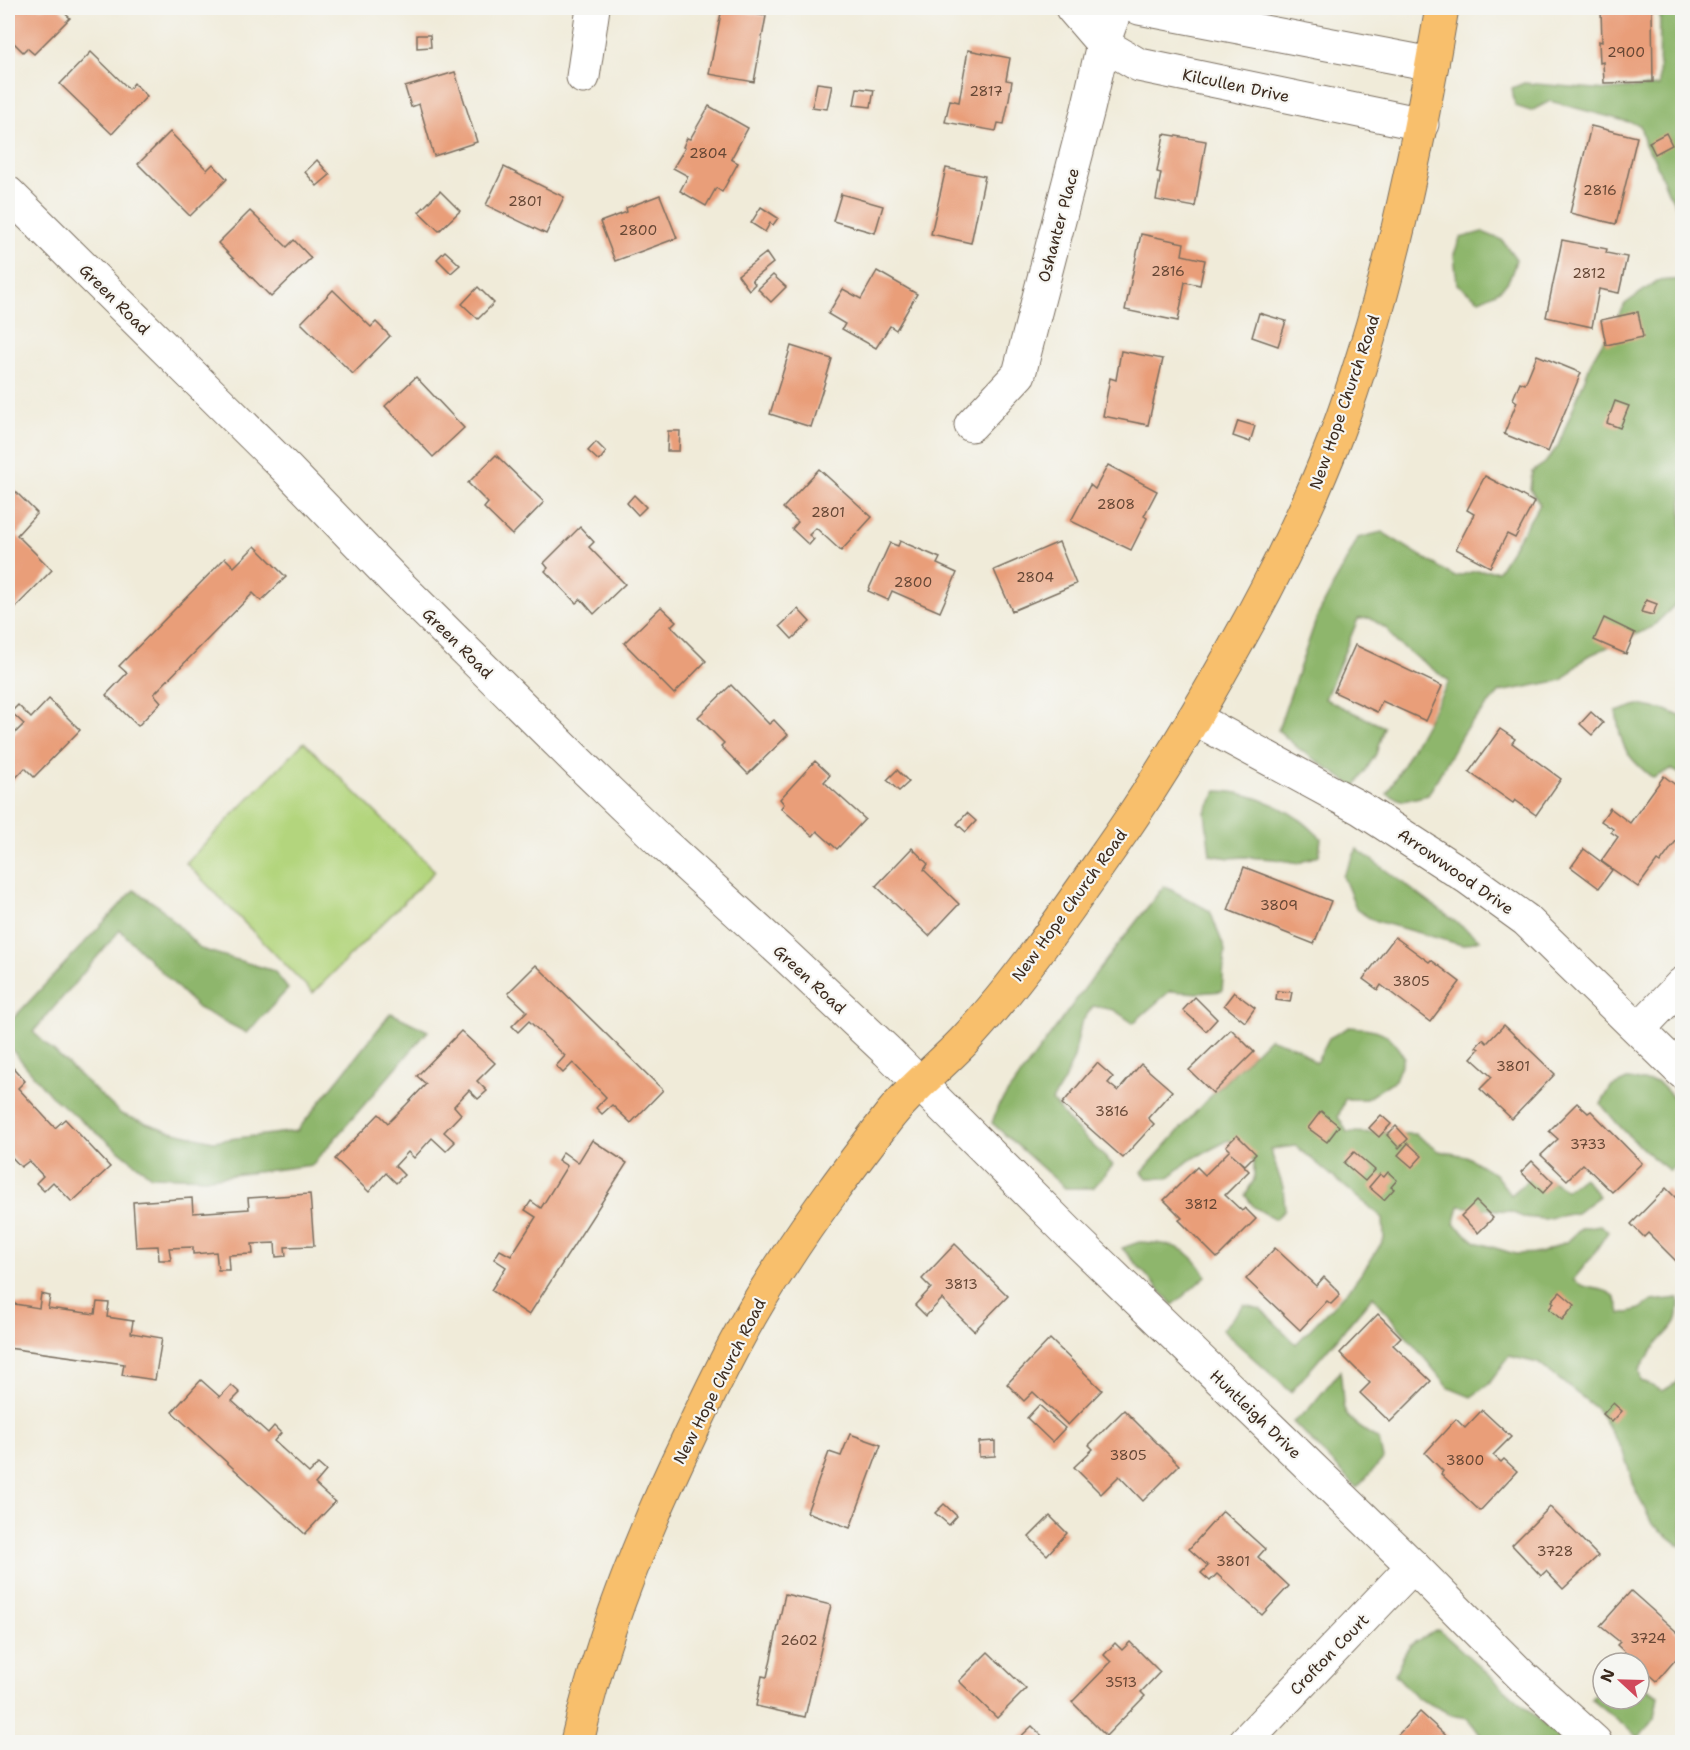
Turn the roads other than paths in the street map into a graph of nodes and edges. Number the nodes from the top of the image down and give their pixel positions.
1 (593, 8) edge
2 (1072, 8) edge
3 (1116, 8) edge
4 (1139, 8) edge
5 (1442, 8) edge
6 (1102, 44) junction
7 (1432, 64) junction
8 (583, 77) dead end
9 (1422, 124) junction
10 (8, 193) edge
11 (971, 425) dead end
12 (1194, 718) junction
13 (1683, 984) edge
14 (1639, 1029) junction
15 (1683, 1072) edge
16 (919, 1084) junction
17 (1413, 1566) junction
18 (577, 1743) edge
19 (1245, 1743) edge
20 (1595, 1743) edge

1 - 8 street
2 - 6 street, Kilcullen Drive
3 - 6 street, Oshanter Place
4 - 7 street
5 - 7 main road, New Hope Church Road
6 - 9 street, Kilcullen Drive
6 - 11 street, Oshanter Place
7 - 9 main road, New Hope Church Road
9 - 12 main road, New Hope Church Road
10 - 16 street, Green Road
12 - 14 street, Arrowwood Drive
12 - 16 main road, New Hope Church Road
13 - 14 street
14 - 15 street, Arrowwood Drive
16 - 17 street, Huntleigh Drive
16 - 18 main road, New Hope Church Road
17 - 19 street, Crofton Court
17 - 20 street, Huntleigh Drive

